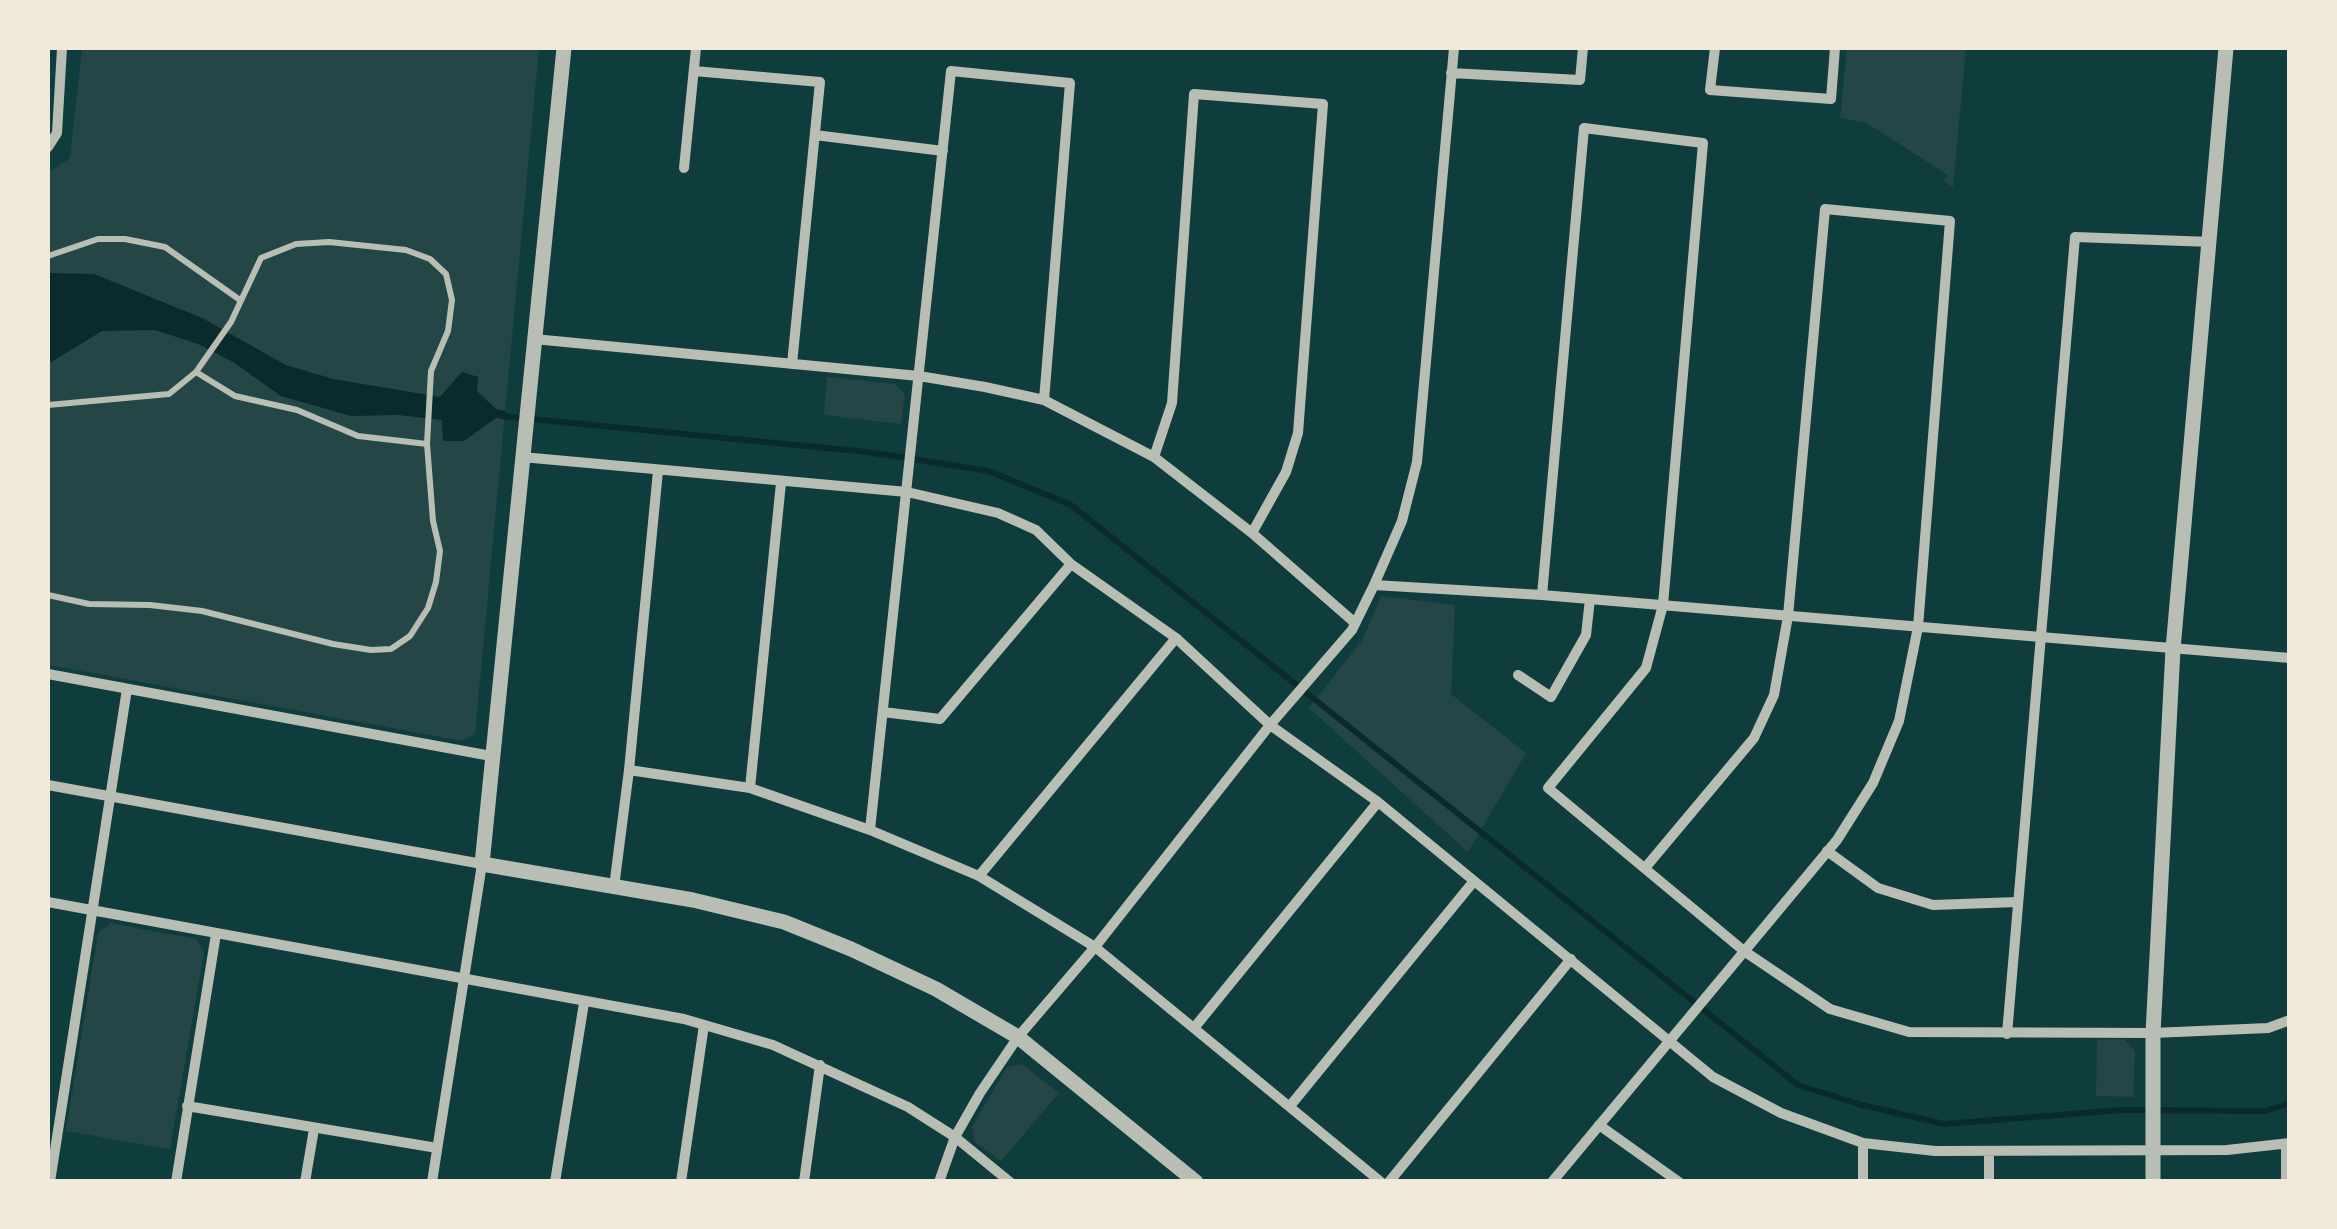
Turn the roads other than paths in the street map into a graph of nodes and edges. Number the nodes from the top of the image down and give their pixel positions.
1 (62, 48) edge
2 (564, 48) edge
3 (696, 48) edge
4 (1454, 48) edge
5 (1583, 48) edge
6 (1714, 48) edge
7 (1835, 48) edge
8 (2226, 48) edge
9 (694, 71) junction
10 (1451, 73) junction
11 (53, 78) edge
12 (815, 135) junction
13 (48, 147) edge
14 (943, 151) junction
15 (684, 168) dead end
16 (2211, 242) junction
17 (48, 256) edge
18 (240, 300) junction
19 (534, 339) junction
20 (792, 364) junction
21 (196, 372) junction
22 (919, 376) junction
23 (1044, 400) junction
24 (48, 405) edge
25 (427, 444) junction
26 (522, 457) junction
27 (1154, 457) junction
28 (658, 472) junction
29 (781, 483) junction
30 (907, 492) junction
31 (1252, 533) junction
32 (1071, 564) junction
33 (1374, 585) junction
34 (48, 595) edge
35 (1542, 595) junction
36 (1590, 599) junction
37 (1664, 605) junction
38 (1788, 616) junction
39 (1355, 624) junction
40 (1918, 627) junction
41 (1176, 638) junction
42 (2040, 638) junction
43 (2173, 649) junction
44 (2290, 658) edge
45 (48, 674) edge
46 (1518, 676) dead end
47 (127, 689) junction
48 (883, 712) junction
49 (1270, 725) junction
50 (491, 756) junction
51 (629, 770) junction
52 (48, 785) edge
53 (750, 788) junction
54 (110, 797) junction
55 (1378, 802) junction
56 (870, 830) junction
57 (1827, 851) junction
58 (482, 864) junction
59 (1645, 868) junction
60 (980, 876) junction
61 (1474, 880) junction
62 (614, 887) junction
63 (48, 902) edge
64 (2018, 902) junction
65 (93, 910) junction
66 (216, 934) junction
67 (1095, 947) junction
68 (1744, 951) junction
69 (1571, 959) junction
70 (464, 980) junction
71 (584, 1002) junction
72 (2290, 1020) edge
73 (704, 1026) junction
74 (1194, 1028) junction
75 (2153, 1032) junction
76 (2007, 1034) junction
77 (1018, 1036) junction
78 (1669, 1042) junction
79 (820, 1065) junction
80 (187, 1106) junction
81 (1290, 1106) junction
82 (1598, 1125) junction
83 (314, 1129) junction
84 (955, 1138) junction
85 (1863, 1142) junction
86 (2288, 1144) edge
87 (437, 1148) junction
88 (2153, 1151) junction
89 (1989, 1152) junction
90 (50, 1182) edge
91 (176, 1182) edge
92 (305, 1182) edge
93 (432, 1182) edge
94 (556, 1182) edge
95 (681, 1182) edge
96 (804, 1182) edge
97 (939, 1182) edge
98 (1010, 1182) edge
99 (1196, 1182) edge
100 (1381, 1182) edge
101 (1389, 1182) edge
102 (1552, 1182) edge
103 (1679, 1182) edge
104 (1863, 1182) edge
105 (1989, 1182) edge
106 (2152, 1182) edge
107 (2286, 1182) edge

1 - 11 street
2 - 19 street
3 - 9 street
4 - 10 street
5 - 10 street
6 - 7 street
8 - 16 street
9 - 12 street
9 - 15 street
10 - 33 street
11 - 13 street
12 - 14 street
12 - 20 street
14 - 22 street
14 - 23 street
16 - 42 street
16 - 43 street
17 - 18 lane
18 - 21 lane
18 - 25 lane
19 - 20 street
19 - 26 street
20 - 22 street
21 - 24 lane
21 - 25 lane
22 - 23 street
22 - 30 street
23 - 27 street
25 - 34 lane
26 - 28 street
26 - 50 street
27 - 31 street
27 - 31 street
28 - 29 street
28 - 51 street
29 - 30 street
29 - 53 street
30 - 32 street
30 - 48 street
31 - 39 street
32 - 41 street
32 - 48 street
33 - 35 street
33 - 39 street
35 - 36 street
35 - 37 street
36 - 37 street
36 - 46 street
37 - 38 street
37 - 59 street
38 - 40 street
38 - 40 street
38 - 59 street
39 - 49 street
40 - 42 street
40 - 57 street
41 - 49 street
41 - 60 street
42 - 43 street
42 - 64 street
43 - 44 street
43 - 75 street
45 - 47 street
47 - 50 street
47 - 54 street
48 - 56 street
49 - 55 street
49 - 67 street
50 - 58 street
51 - 53 street
51 - 62 street
52 - 54 street
53 - 56 street
54 - 58 street
54 - 65 street
55 - 61 street
55 - 74 street
56 - 60 street
57 - 64 street
57 - 68 street
58 - 62 street
58 - 70 street
59 - 68 street
60 - 67 street
61 - 69 street
61 - 81 street
62 - 77 street
63 - 65 street
64 - 76 street
65 - 66 street
65 - 90 street
66 - 70 street
66 - 80 street
67 - 74 street
67 - 77 street
68 - 76 street
68 - 78 street
69 - 78 street
69 - 101 street
70 - 71 street
70 - 87 street
71 - 73 street
71 - 94 street
72 - 75 street
73 - 79 street
73 - 95 street
74 - 81 street
75 - 76 street
75 - 88 street
77 - 84 street
77 - 99 street
78 - 82 street
78 - 85 street
79 - 84 street
79 - 96 street
80 - 83 street
80 - 91 street
81 - 100 street
82 - 102 street
82 - 103 street
83 - 87 street
83 - 92 street
84 - 97 street
84 - 98 street
85 - 89 street
85 - 104 street
86 - 88 street
86 - 107 street
87 - 93 street
88 - 89 street
88 - 106 street
89 - 105 street

